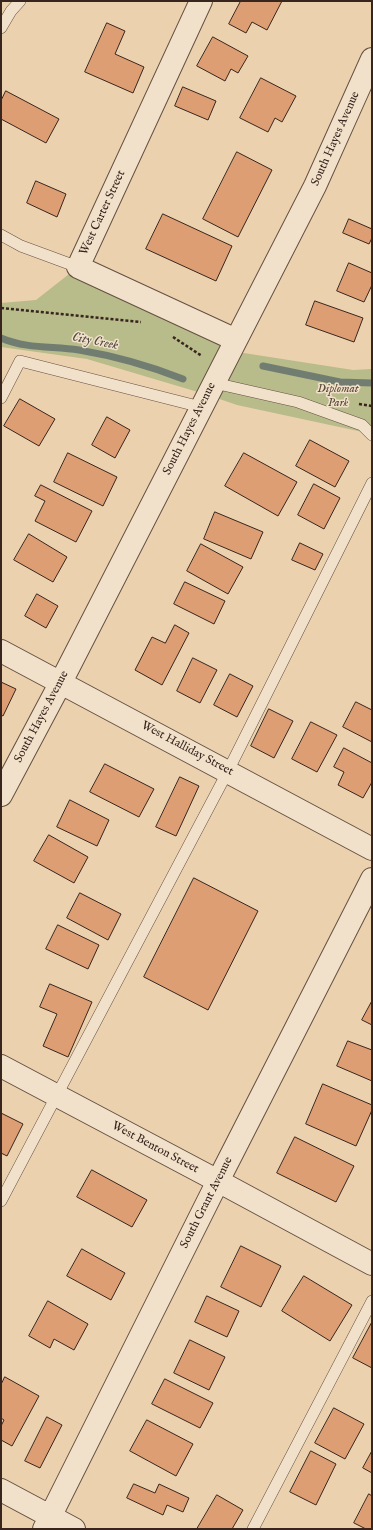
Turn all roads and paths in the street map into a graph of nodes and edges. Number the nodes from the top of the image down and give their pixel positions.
1 (20, 1) edge
2 (201, 1) edge
3 (1, 28) edge
4 (372, 59) edge
5 (1, 235) edge
6 (78, 267) junction
7 (1, 308) edge
8 (146, 323) dead end
9 (171, 336) dead end
10 (236, 340) junction
11 (218, 375) junction
12 (1, 398) edge
13 (201, 407) junction
14 (372, 435) edge
15 (372, 483) edge
16 (1, 651) edge
17 (61, 682) junction
18 (228, 771) junction
19 (1, 795) edge
20 (372, 849) edge
21 (372, 879) edge
22 (1, 1066) edge
23 (56, 1095) junction
24 (218, 1181) junction
25 (1, 1201) edge
26 (372, 1264) edge
27 (372, 1301) edge
28 (1, 1490) edge
29 (47, 1523) edge
30 (74, 1529) edge
31 (253, 1529) edge

1 - 3 lane
2 - 6 street, West Carter Street
4 - 10 street, South Hayes Avenue
5 - 6 lane
6 - 10 street, West Carter Street
7 - 8 path
9 - 11 path
10 - 11 street, South Hayes Avenue
11 - 13 street, South Hayes Avenue
11 - 14 lane
12 - 13 lane
13 - 17 street, South Hayes Avenue
15 - 18 lane
16 - 17 street, West Halliday Street
17 - 18 street, West Halliday Street
17 - 19 street, South Hayes Avenue
18 - 20 street, West Halliday Street
18 - 23 lane
21 - 24 street, South Grant Avenue
22 - 23 street, West Benton Street
23 - 24 street, West Benton Street
23 - 25 lane
24 - 26 street, West Benton Street
24 - 29 street, South Grant Avenue
27 - 31 lane
28 - 29 street
29 - 30 street

